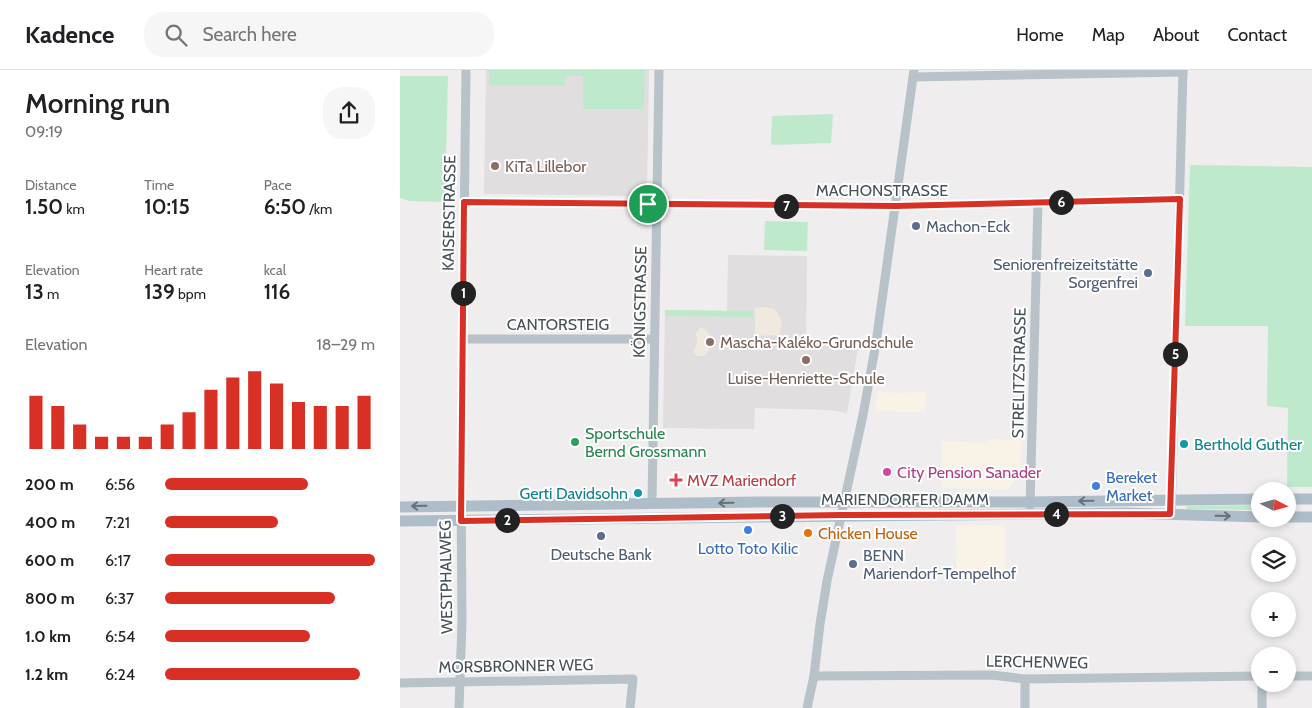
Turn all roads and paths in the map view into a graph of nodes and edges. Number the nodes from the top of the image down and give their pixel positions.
1 (466, 70) edge
2 (659, 70) edge
3 (1183, 71) edge
4 (914, 74) edge
5 (1180, 199) junction
6 (464, 202) junction
7 (1038, 202) junction
8 (657, 204) junction
9 (896, 206) junction
10 (462, 339) junction
11 (654, 339) junction
12 (1251, 499) edge
13 (1296, 499) edge
14 (1312, 499) edge
15 (1171, 500) junction
16 (844, 502) junction
17 (1031, 502) junction
18 (652, 504) junction
19 (461, 506) junction
20 (400, 507) edge
21 (1030, 514) junction
22 (1170, 514) junction
23 (841, 515) junction
24 (1251, 517) edge
25 (1296, 517) edge
26 (1312, 517) edge
27 (400, 521) edge
28 (461, 521) junction
29 (814, 676) junction
30 (1251, 676) edge
31 (1296, 676) edge
32 (1312, 676) edge
33 (1025, 679) junction
34 (461, 682) junction
35 (400, 683) edge
36 (1262, 692) edge
37 (459, 708) edge
38 (630, 708) edge
39 (807, 708) edge
40 (1024, 708) edge
41 (1262, 708) edge

1 - 6 street, KAISERSTRASSE
2 - 8 street, KÖNIGSTRASSE
3 - 4 street
3 - 5 street
4 - 9 street
5 - 7 street, MACHONSTRASSE
5 - 15 street
6 - 8 street, MACHONSTRASSE
6 - 10 street, KAISERSTRASSE
7 - 9 street, MACHONSTRASSE
7 - 17 street, STRELITZSTRASSE
8 - 9 street, MACHONSTRASSE
8 - 11 street, KÖNIGSTRASSE
9 - 16 street
10 - 11 street, CANTORSTEIG
10 - 19 street, KAISERSTRASSE
11 - 18 street, KÖNIGSTRASSE
12 - 15 main road, MARIENDORFER DAMM
13 - 14 main road
15 -> 17 main road, MARIENDORFER DAMM
15 - 22 street
16 - 17 main road, MARIENDORFER DAMM
16 -> 18 main road, MARIENDORFER DAMM
16 - 23 street
17 - 21 street, STRELITZSTRASSE
18 - 19 main road, MARIENDORFER DAMM
19 -> 20 main road, MARIENDORFER DAMM
19 - 28 street, WESTPHALWEG
21 - 22 main road, MARIENDORFER DAMM
21 - 23 main road, MARIENDORFER DAMM
22 -> 24 main road, MARIENDORFER DAMM
23 - 28 main road, MARIENDORFER DAMM
23 - 29 street
25 - 26 main road
27 - 28 main road, MARIENDORFER DAMM
28 - 34 street, WESTPHALWEG
29 - 33 street, LERCHENWEG
29 - 39 street
30 - 33 street, LERCHENWEG
31 - 32 street
33 - 40 street
34 - 35 street, MORSBRONNER WEG
34 - 37 street, WESTPHALWEG
34 - 38 street, MORSBRONNER WEG
36 - 41 street

